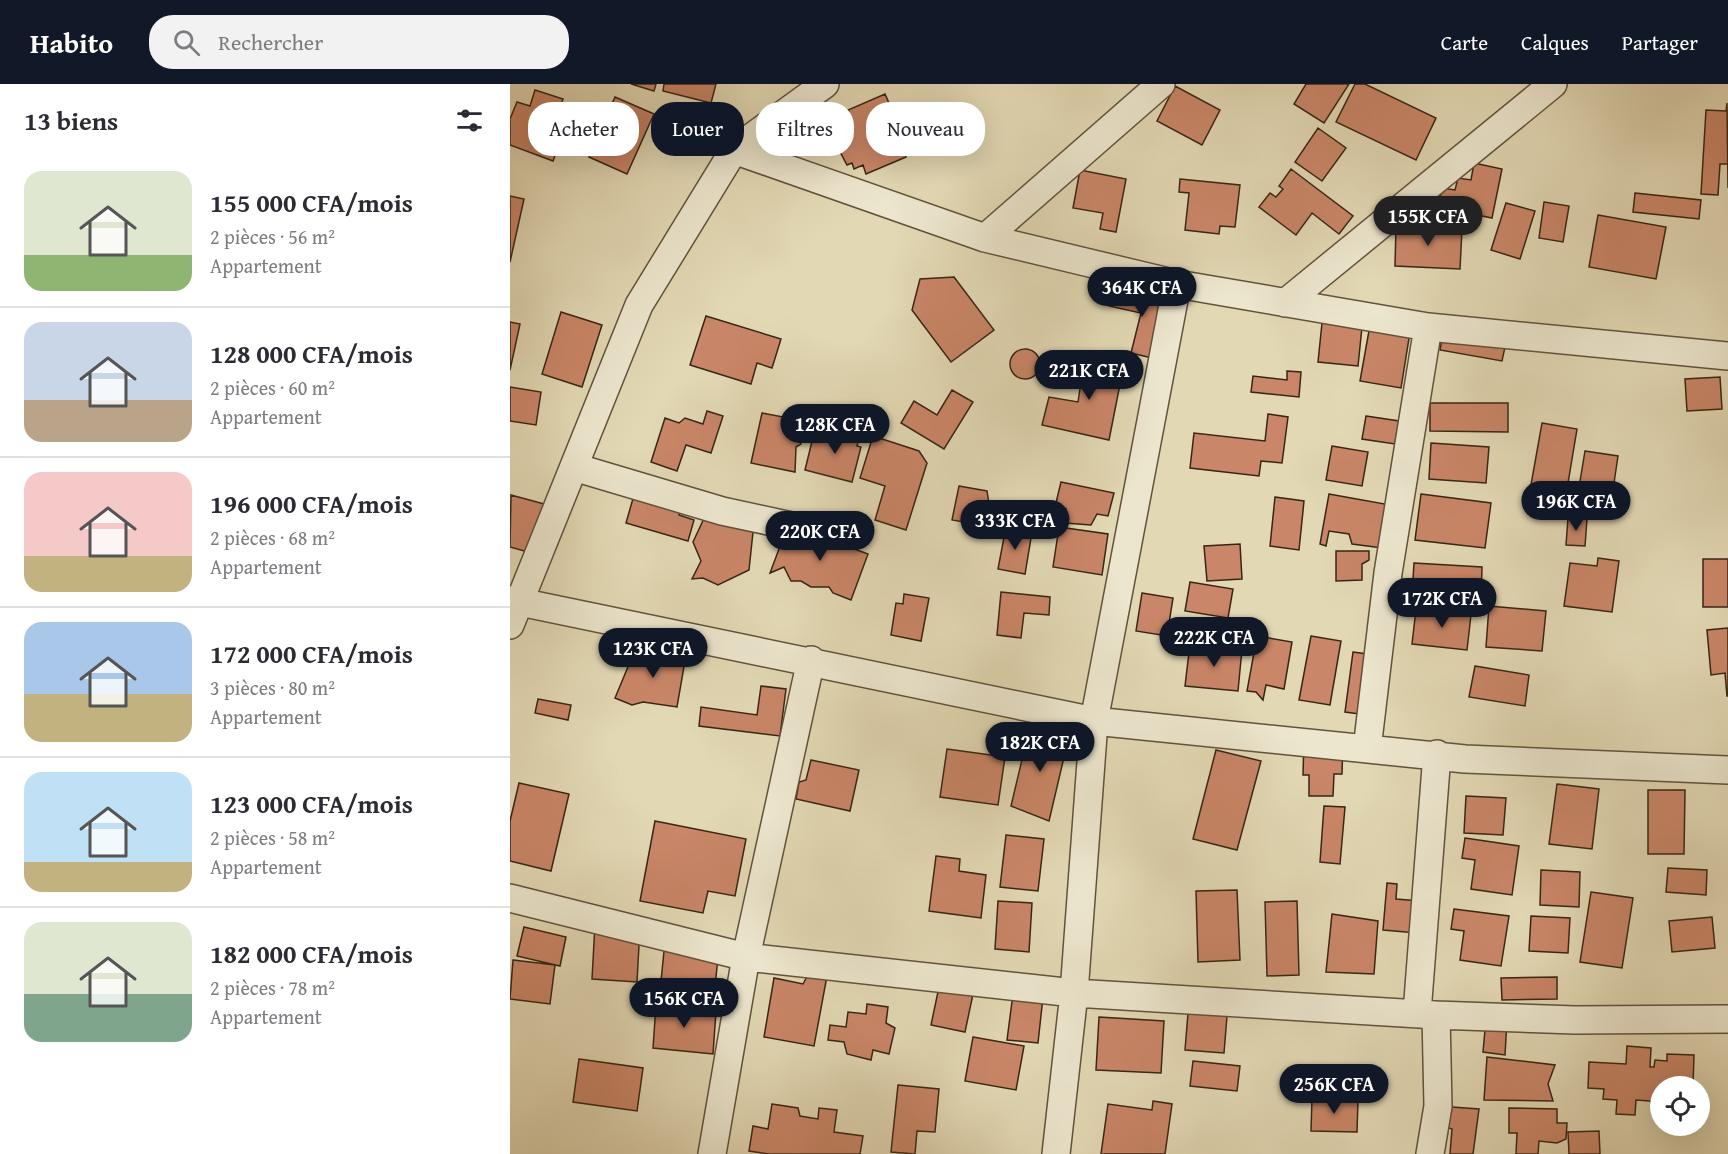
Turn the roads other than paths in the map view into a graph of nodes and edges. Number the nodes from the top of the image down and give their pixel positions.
1 (825, 84) edge
2 (1161, 84) edge
3 (1553, 84) edge
4 (744, 143) edge
5 (744, 154) edge
6 (730, 156) edge
7 (985, 238) junction
8 (1177, 284) junction
9 (1285, 303) junction
10 (1428, 327) junction
11 (1728, 356) edge
12 (574, 468) junction
13 (824, 533) dead end
14 (513, 609) edge
15 (811, 660) junction
16 (1094, 721) junction
17 (1367, 748) junction
18 (1437, 754) junction
19 (1728, 770) edge
20 (510, 898) edge
21 (746, 957) junction
22 (1074, 993) junction
23 (1427, 1014) junction
24 (1728, 1019) edge
25 (712, 1154) edge
26 (1056, 1154) edge
27 (1430, 1154) edge

1 - 4 street
2 - 7 street
3 - 9 street
5 - 7 street
6 - 12 street
7 - 8 street
8 - 9 street
8 - 16 street
9 - 10 street
10 - 11 street
10 - 17 street
12 - 13 street
12 - 14 street
14 - 15 street
15 - 16 street
15 - 21 street
16 - 17 street
16 - 22 street
17 - 18 street
18 - 19 street
18 - 23 street
20 - 21 street
21 - 22 street
21 - 25 street
22 - 23 street
22 - 26 street
23 - 24 street
23 - 27 street

